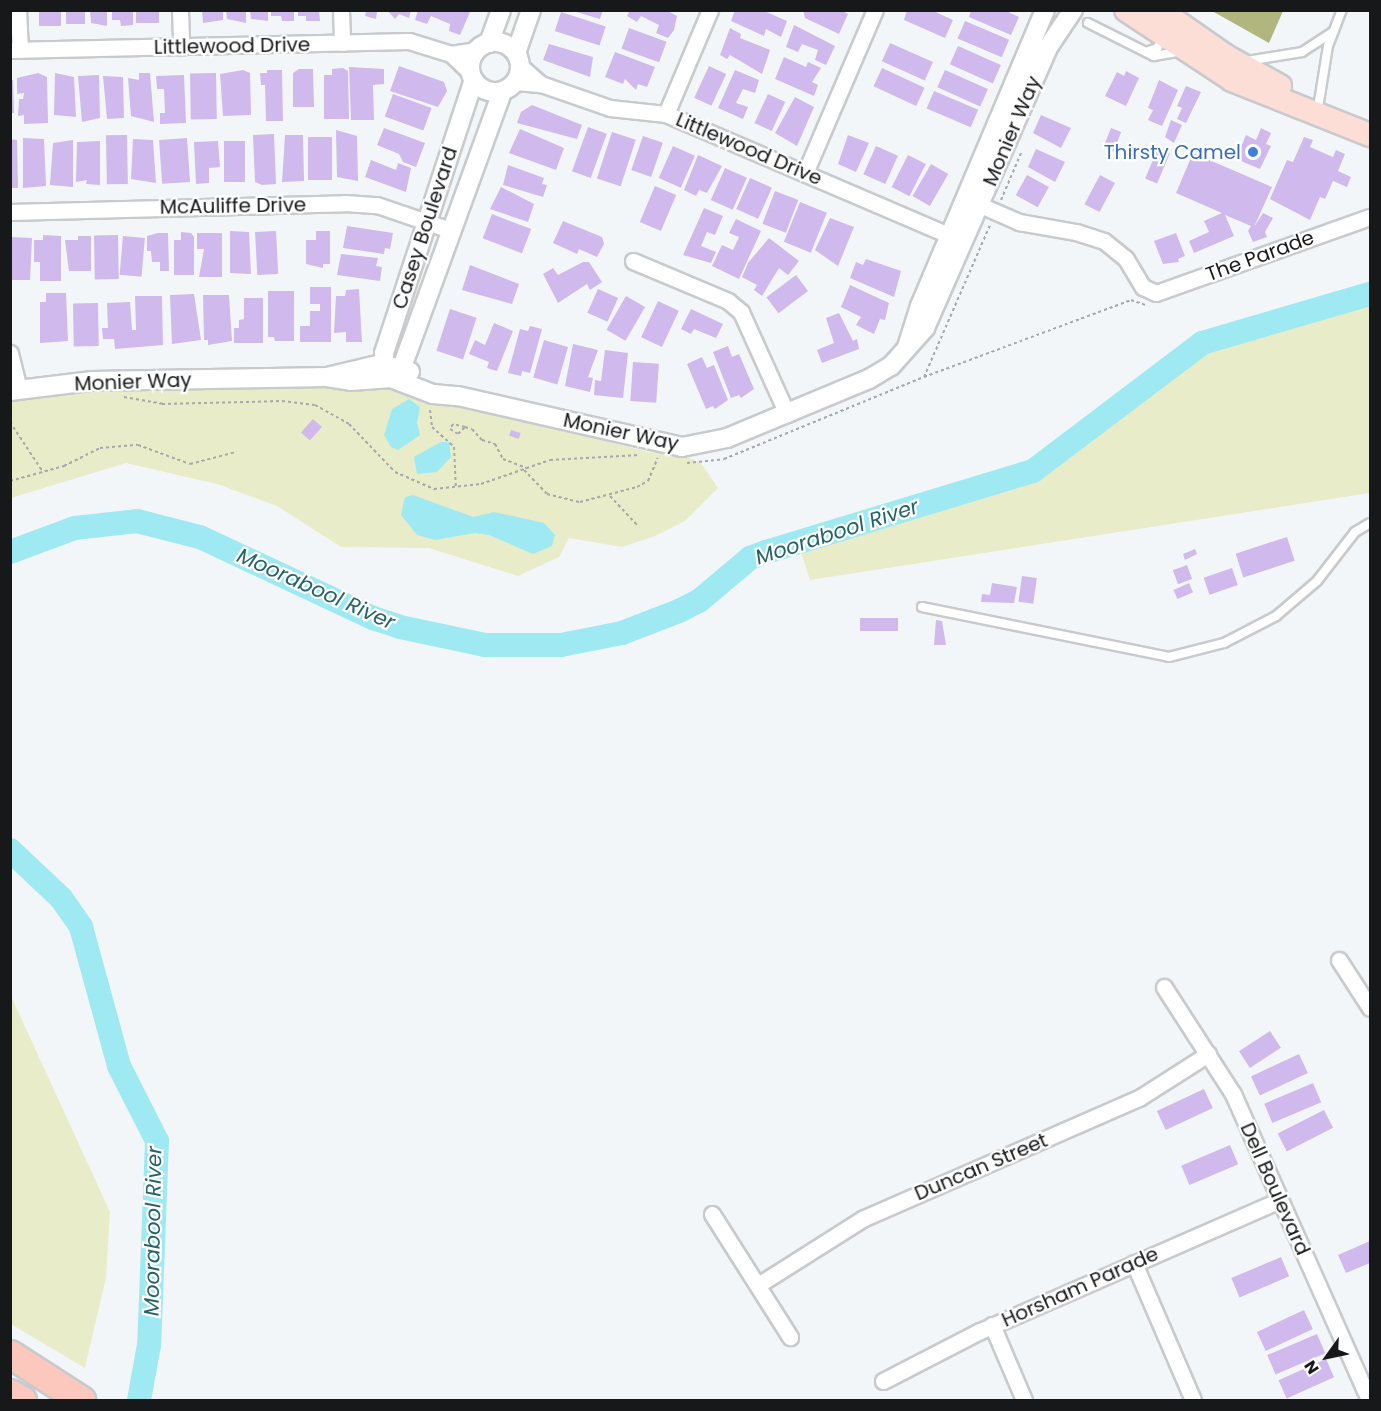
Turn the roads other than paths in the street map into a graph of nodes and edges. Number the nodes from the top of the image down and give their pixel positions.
1 (18, 10) edge
2 (180, 10) edge
3 (341, 10) edge
4 (501, 10) edge
5 (531, 10) edge
6 (710, 10) edge
7 (875, 10) edge
8 (1045, 10) edge
9 (1073, 10) edge
10 (1126, 10) edge
11 (1160, 10) edge
12 (1342, 10) edge
13 (1088, 23) dead end
14 (1333, 32) junction
15 (1165, 36) junction
16 (342, 43) junction
17 (181, 47) junction
18 (483, 47) junction
19 (15, 50) edge
20 (1146, 52) junction
21 (451, 54) junction
22 (1192, 57) junction
23 (1231, 58) junction
24 (514, 73) junction
25 (472, 76) junction
26 (1259, 84) junction
27 (1317, 108) junction
28 (666, 114) junction
29 (1362, 125) edge
30 (805, 173) junction
31 (980, 206) junction
32 (10, 212) edge
33 (1371, 217) edge
34 (428, 222) junction
35 (450, 230) junction
36 (957, 239) junction
37 (633, 261) dead end
38 (10, 353) edge
39 (391, 372) junction
40 (15, 390) edge
41 (787, 414) junction
42 (1371, 523) edge
43 (922, 607) dead end
44 (1339, 960) dead end
45 (1164, 987) dead end
46 (1371, 1008) edge
47 (1208, 1054) junction
48 (1280, 1200) junction
49 (712, 1214) dead end
50 (1134, 1263) junction
51 (758, 1285) junction
52 (992, 1325) junction
53 (790, 1337) dead end
54 (10, 1354) edge
55 (882, 1381) dead end
56 (10, 1393) edge
57 (22, 1401) edge
58 (81, 1401) edge
59 (1024, 1401) edge
60 (1193, 1401) edge
61 (1369, 1401) edge

1 - 19 street
2 - 17 street
3 - 16 street
4 - 18 street
5 - 24 street, Casey Boulevard
6 - 28 street
7 - 30 street
8 - 31 street, Monier Way
9 - 31 street, Monier Way
10 - 15 main road
11 - 23 main road
12 - 14 lane
13 - 20 lane
14 - 23 lane
14 - 27 lane
15 - 20 lane
15 - 22 main road
16 - 17 street, Littlewood Drive
16 - 21 street, Littlewood Drive
17 - 19 street, Littlewood Drive
18 - 21 street, Littlewood Drive
18 - 24 street
18 - 25 street, Casey Boulevard
20 - 22 lane
21 - 25 street, Littlewood Drive
22 - 26 main road
23 - 26 main road
24 - 25 street
24 - 28 street, Littlewood Drive
24 - 35 street, Casey Boulevard
25 - 34 street, Casey Boulevard
26 - 27 main road
27 - 29 main road
28 - 30 street, Littlewood Drive
30 - 36 street, Littlewood Drive
31 - 33 street, The Parade
31 - 36 street, Monier Way
32 - 34 street, McAuliffe Drive
34 - 35 street, McAuliffe Drive
34 - 39 street, Casey Boulevard
35 - 39 street, Casey Boulevard
36 - 41 street, Monier Way
37 - 41 street
38 - 40 street
39 - 40 street, Monier Way
39 - 41 street, Monier Way
42 - 43 lane
44 - 46 street
45 - 47 street, Dell Boulevard
47 - 48 street, Dell Boulevard
47 - 51 street, Duncan Street
48 - 50 street, Horsham Parade
48 - 61 street, Dell Boulevard
49 - 51 street
50 - 52 street, Horsham Parade
50 - 60 street
51 - 53 street
52 - 55 street, Horsham Parade
52 - 59 street
54 - 58 highway
56 - 57 highway

